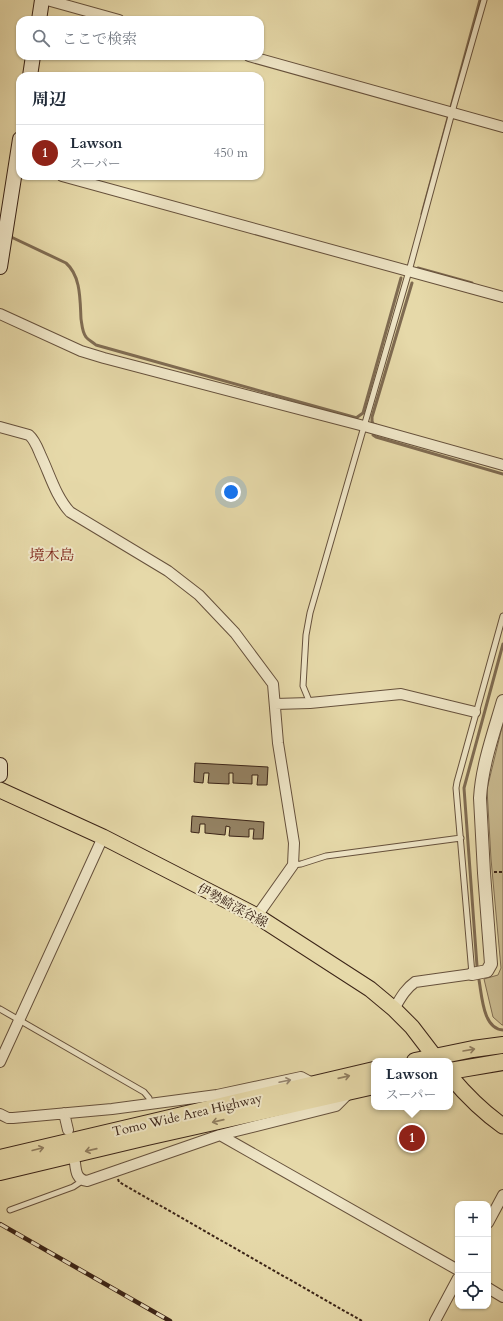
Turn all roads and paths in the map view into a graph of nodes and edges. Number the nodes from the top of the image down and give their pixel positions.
1 (42, 0) edge
2 (47, 0) edge
3 (484, 0) edge
4 (40, 16) edge
5 (105, 16) edge
6 (32, 60) edge
7 (264, 60) edge
8 (31, 72) edge
9 (452, 112) junction
10 (503, 127) edge
11 (16, 174) edge
12 (77, 180) edge
13 (2, 241) edge
14 (0, 267) edge
15 (409, 271) junction
16 (503, 297) edge
17 (0, 314) edge
18 (364, 426) junction
19 (0, 427) edge
20 (503, 465) edge
21 (503, 616) edge
22 (503, 701) edge
23 (275, 704) junction
24 (310, 704) junction
25 (476, 712) junction
26 (0, 765) edge
27 (0, 775) edge
28 (0, 790) edge
29 (103, 837) junction
30 (461, 838) junction
31 (293, 864) junction
32 (492, 872) dead end
33 (503, 872) edge
34 (257, 916) junction
35 (472, 974) junction
36 (0, 1009) edge
37 (394, 1009) junction
38 (20, 1020) junction
39 (503, 1045) edge
40 (436, 1058) edge
41 (441, 1058) edge
42 (0, 1062) edge
43 (503, 1062) edge
44 (453, 1070) edge
45 (371, 1071) edge
46 (453, 1080) edge
47 (314, 1084) junction
48 (371, 1087) edge
49 (350, 1092) junction
50 (150, 1104) junction
51 (64, 1113) junction
52 (0, 1114) edge
53 (503, 1126) edge
54 (68, 1130) dead end
55 (220, 1135) junction
56 (0, 1158) edge
57 (75, 1162) dead end
58 (0, 1172) edge
59 (115, 1172) junction
60 (82, 1181) junction
61 (503, 1195) edge
62 (10, 1210) dead end
63 (491, 1217) edge
64 (455, 1268) edge
65 (455, 1284) edge
66 (491, 1290) edge
67 (503, 1297) edge
68 (362, 1321) edge
69 (435, 1321) edge

1 - 4 main road
2 - 5 street
3 - 9 lane
6 - 8 main road
7 - 9 street
9 - 10 street
9 - 15 lane
11 - 13 main road
12 - 15 street
13 - 14 main road
15 - 16 street
15 - 18 lane
17 - 18 street
18 - 20 street
18 - 24 lane
19 - 23 street
21 - 25 lane
22 - 35 street
23 - 24 street
23 - 31 street
24 - 25 street
25 - 30 lane
26 - 27 main road
28 - 29 main road, 伊勢崎深谷線
29 - 34 main road, 伊勢崎深谷線
29 - 38 street
30 - 31 lane
30 - 35 lane
31 - 34 street
32 - 33 path
34 - 37 main road, 伊勢崎深谷線
35 - 37 street
36 - 38 lane
37 - 40 main road, 伊勢崎深谷線
38 - 42 street
38 - 50 lane
41 -> 39 highway
43 - 44 highway
47 -> 45 highway, Tomo Wide Area Highway
46 - 53 main road
50 -> 47 street
56 -> 47 highway, Tomo Wide Area Highway
48 - 49 highway, Tomo Wide Area Highway
49 - 55 street
49 -> 58 highway, Tomo Wide Area Highway
50 - 51 street
51 - 52 street
51 - 54 street
55 - 59 street
55 - 64 street
57 - 60 street
59 - 60 street
59 - 68 path
60 - 62 lane
61 - 63 street
65 - 69 street
66 - 67 street

